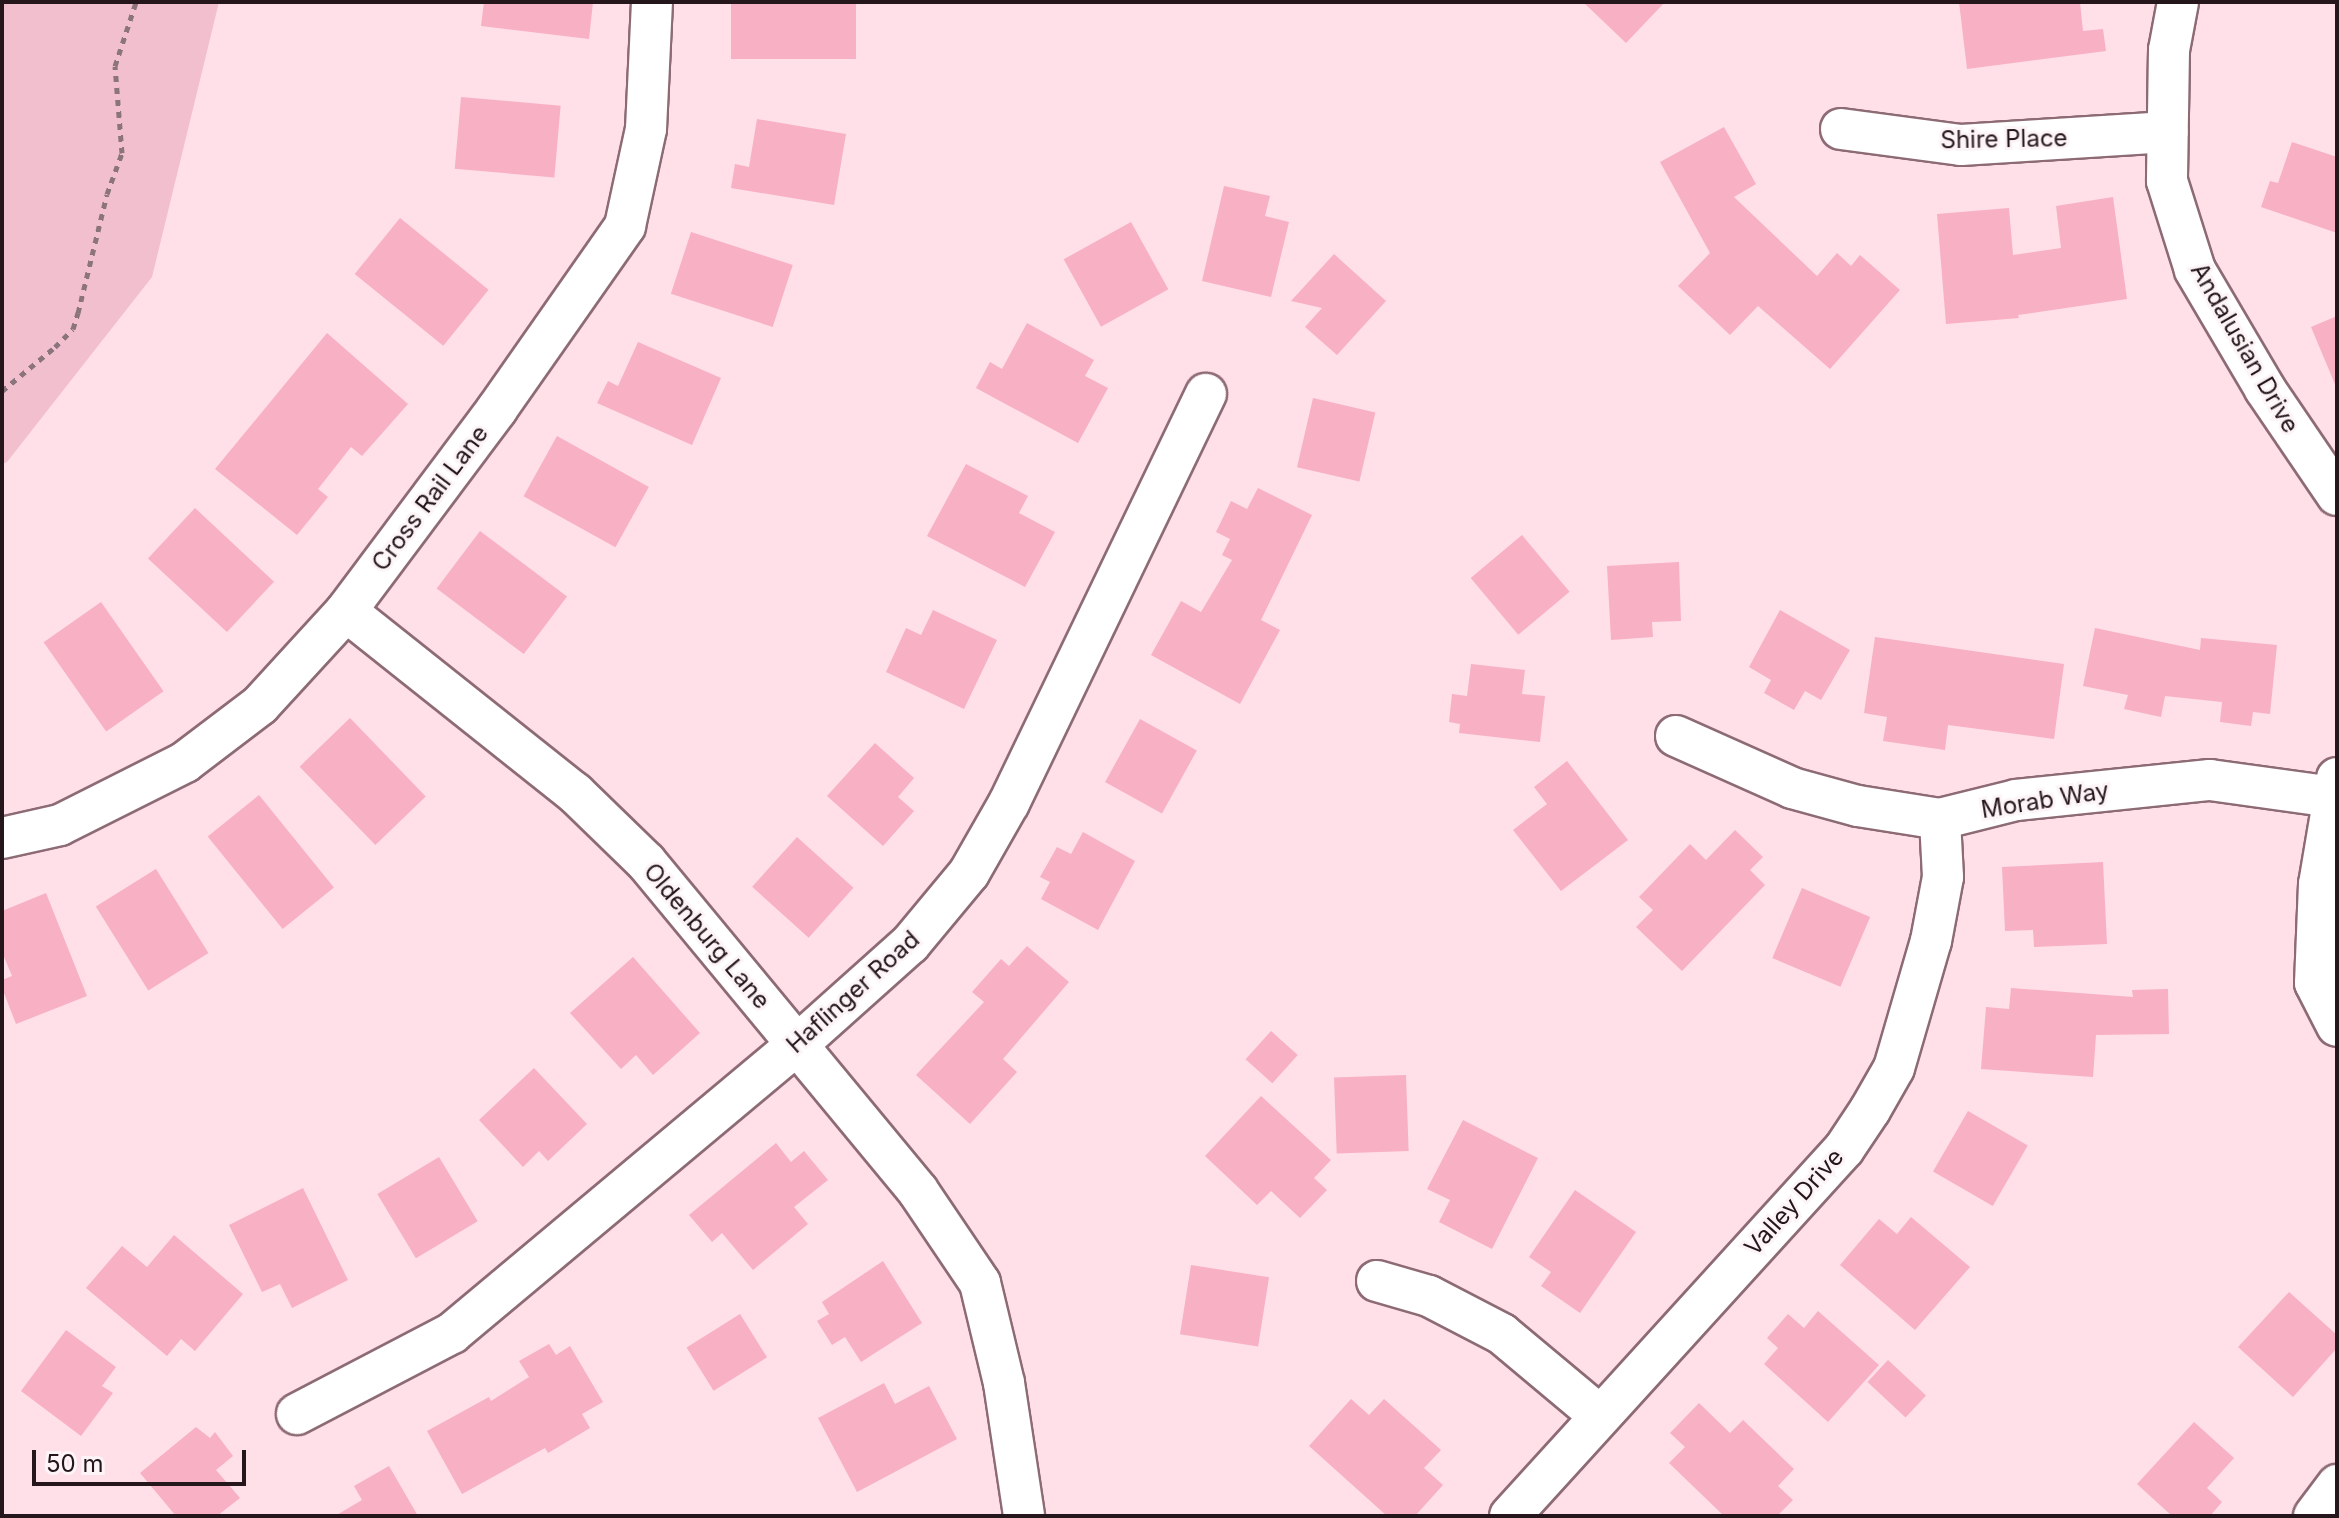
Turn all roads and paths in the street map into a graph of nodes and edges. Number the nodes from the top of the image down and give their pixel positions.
1 (136, 2) edge
2 (652, 2) edge
3 (2178, 2) edge
4 (1841, 129) dead end
5 (2168, 132) junction
6 (2, 391) edge
7 (1206, 394) dead end
8 (2337, 495) edge
9 (346, 611) junction
10 (1676, 736) dead end
11 (2334, 787) edge
12 (1940, 819) junction
13 (2, 838) edge
14 (2337, 1026) edge
15 (798, 1044) junction
16 (1377, 1281) dead end
17 (297, 1414) dead end
18 (1600, 1416) junction
19 (2337, 1485) edge
20 (1024, 1516) edge
21 (1510, 1516) edge
22 (2314, 1516) edge

1 - 6 path
2 - 9 street, Cross Rail Lane
3 - 5 street, Andalusian Drive
4 - 5 street, Shire Place
5 - 8 street, Andalusian Drive
7 - 15 street, Haflinger Road
9 - 13 street, Cross Rail Lane
9 - 15 street, Oldenburg Lane
10 - 12 street, Morab Way
11 - 12 street, Morab Way
11 - 14 street
12 - 18 street, Valley Drive
15 - 17 street, Haflinger Road
15 - 20 street, Oldenburg Lane
16 - 18 street
18 - 21 street, Valley Drive
19 - 22 street

